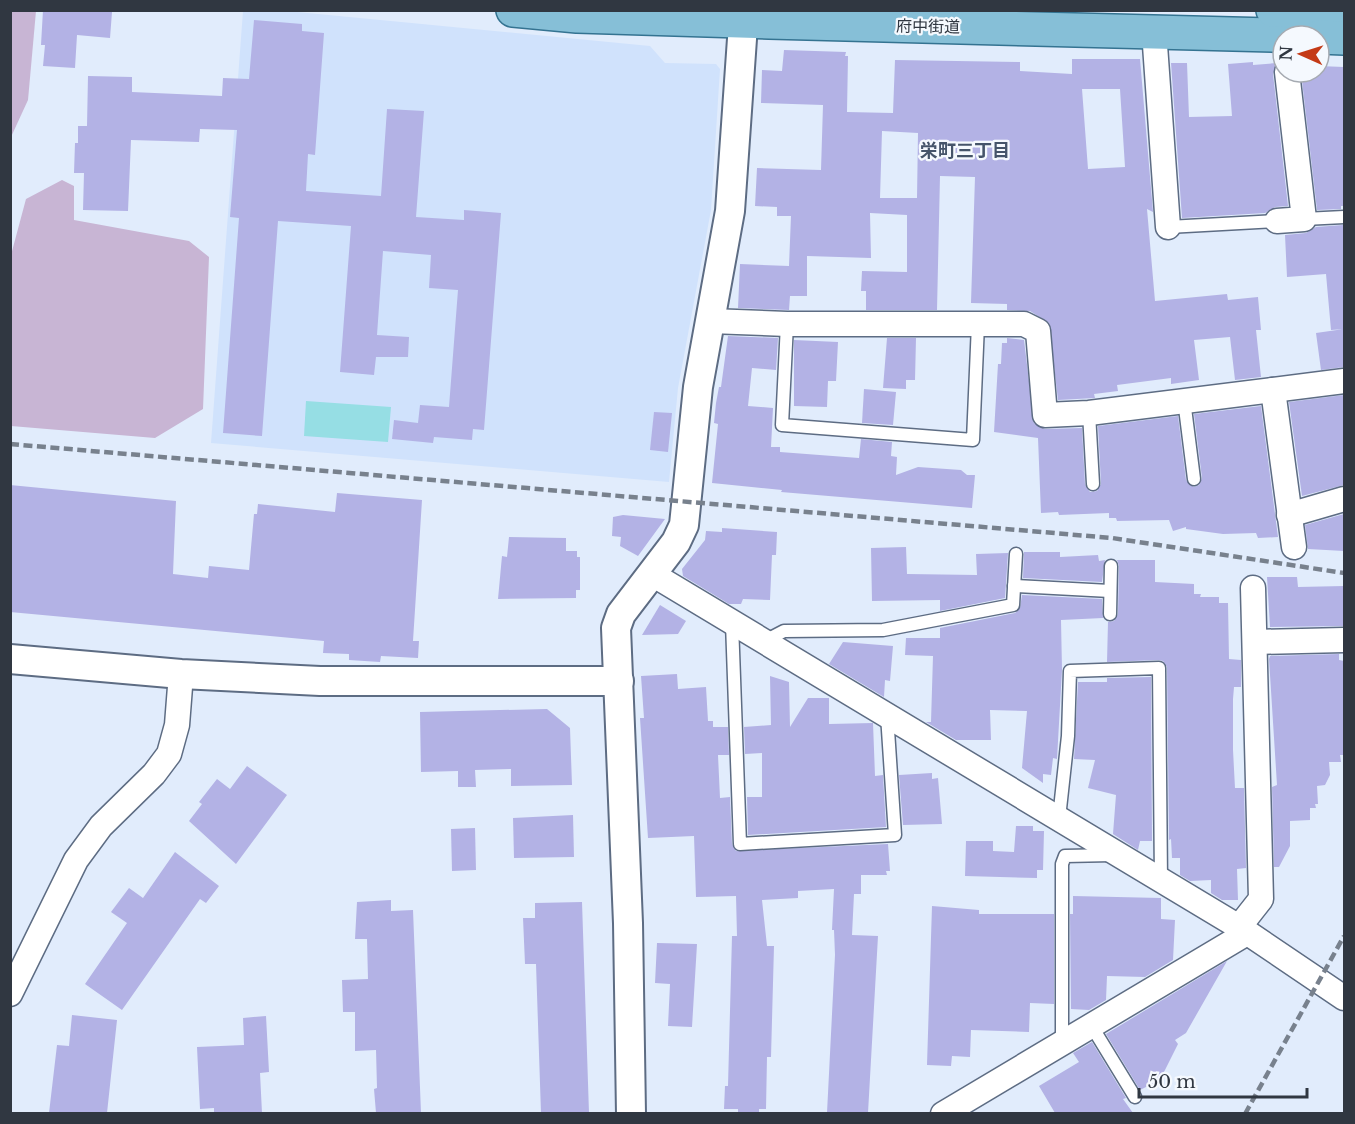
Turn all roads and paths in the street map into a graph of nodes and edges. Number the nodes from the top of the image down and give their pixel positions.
1 (513, 10) edge
2 (1344, 13) edge
3 (744, 16) edge
4 (1293, 24) edge
5 (1271, 27) edge
6 (1154, 32) junction
7 (1288, 84) edge
8 (1344, 217) edge
9 (1304, 219) junction
10 (1277, 220) joint
11 (1168, 227) joint
12 (710, 321) junction
13 (787, 324) junction
14 (978, 324) junction
15 (1344, 381) edge
16 (1274, 390) junction
17 (1184, 400) junction
18 (1089, 413) junction
19 (1194, 479) dead end
20 (1093, 484) dead end
21 (1344, 499) edge
22 (1289, 515) junction
23 (1294, 547) dead end
24 (1016, 554) dead end
25 (1111, 566) dead end
26 (652, 574) junction
27 (1014, 586) junction
28 (1253, 588) dead end
29 (1110, 591) junction
30 (1110, 614) dead end
31 (732, 623) junction
32 (1344, 640) edge
33 (1255, 642) junction
34 (762, 643) junction
35 (10, 659) edge
36 (181, 674) junction
37 (619, 681) junction
38 (887, 714) junction
39 (1059, 819) junction
40 (1116, 855) junction
41 (1161, 881) junction
42 (1243, 930) junction
43 (10, 994) edge
44 (1344, 998) edge
45 (1091, 1024) junction
46 (1062, 1042) junction
47 (1135, 1097) dead end
48 (632, 1113) edge
49 (943, 1113) edge

1 - 3 main road, 府中街道
2 - 4 main road, 府中街道
3 - 6 main road, 府中街道
3 - 12 street
5 - 6 main road, 府中街道
6 - 11 street
7 - 9 street
8 - 9 lane
9 - 10 street
10 - 11 lane
12 - 13 street
12 - 26 street
13 - 14 street
13 - 14 lane
14 - 18 street
15 - 16 street
16 - 17 street
16 - 22 street
17 - 18 street
17 - 19 lane
18 - 20 lane
21 - 22 street
22 - 23 street
24 - 27 lane
25 - 29 lane
26 - 31 street
26 - 37 street
27 - 29 lane
27 - 34 lane
28 - 33 street
29 - 30 lane
31 - 34 street
31 - 38 lane
32 - 33 street
33 - 42 street
34 - 38 street
35 - 36 street
36 - 37 street
36 - 43 street
37 - 48 street
38 - 39 street
39 - 40 street
39 - 41 lane
40 - 41 street
40 - 46 lane
41 - 42 street
42 - 44 street
42 - 45 street
45 - 46 street
45 - 47 lane
46 - 49 street

